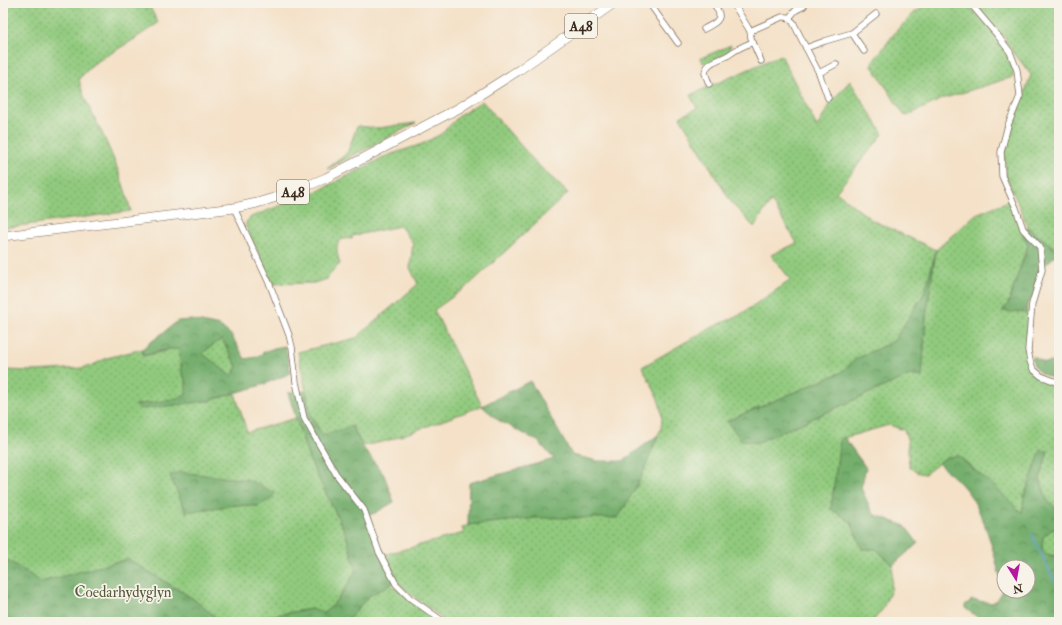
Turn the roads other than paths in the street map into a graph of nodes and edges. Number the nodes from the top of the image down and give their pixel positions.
1 (614, 3) edge
2 (649, 3) edge
3 (723, 3) edge
4 (733, 3) edge
5 (805, 3) edge
6 (970, 3) edge
7 (714, 4) edge
8 (876, 14) dead end
9 (789, 18) junction
10 (704, 29) dead end
11 (750, 31) junction
12 (852, 34) junction
13 (753, 42) junction
14 (678, 43) dead end
15 (806, 48) junction
16 (864, 51) dead end
17 (761, 61) dead end
18 (836, 64) dead end
19 (819, 73) junction
20 (709, 84) dead end
21 (828, 98) dead end
22 (234, 208) junction
23 (3, 236) edge
24 (1059, 383) edge
25 (444, 622) edge

1 - 22 main road, A48
2 - 14 street
3 - 7 street
4 - 11 street
5 - 9 street
6 - 24 street
7 - 10 street
8 - 12 street
9 - 11 street
9 - 15 street
11 - 13 street
12 - 15 street
12 - 16 street
13 - 17 street
13 - 20 street
15 - 19 street
18 - 19 street
19 - 21 street
22 - 23 main road, A48
22 - 25 street

